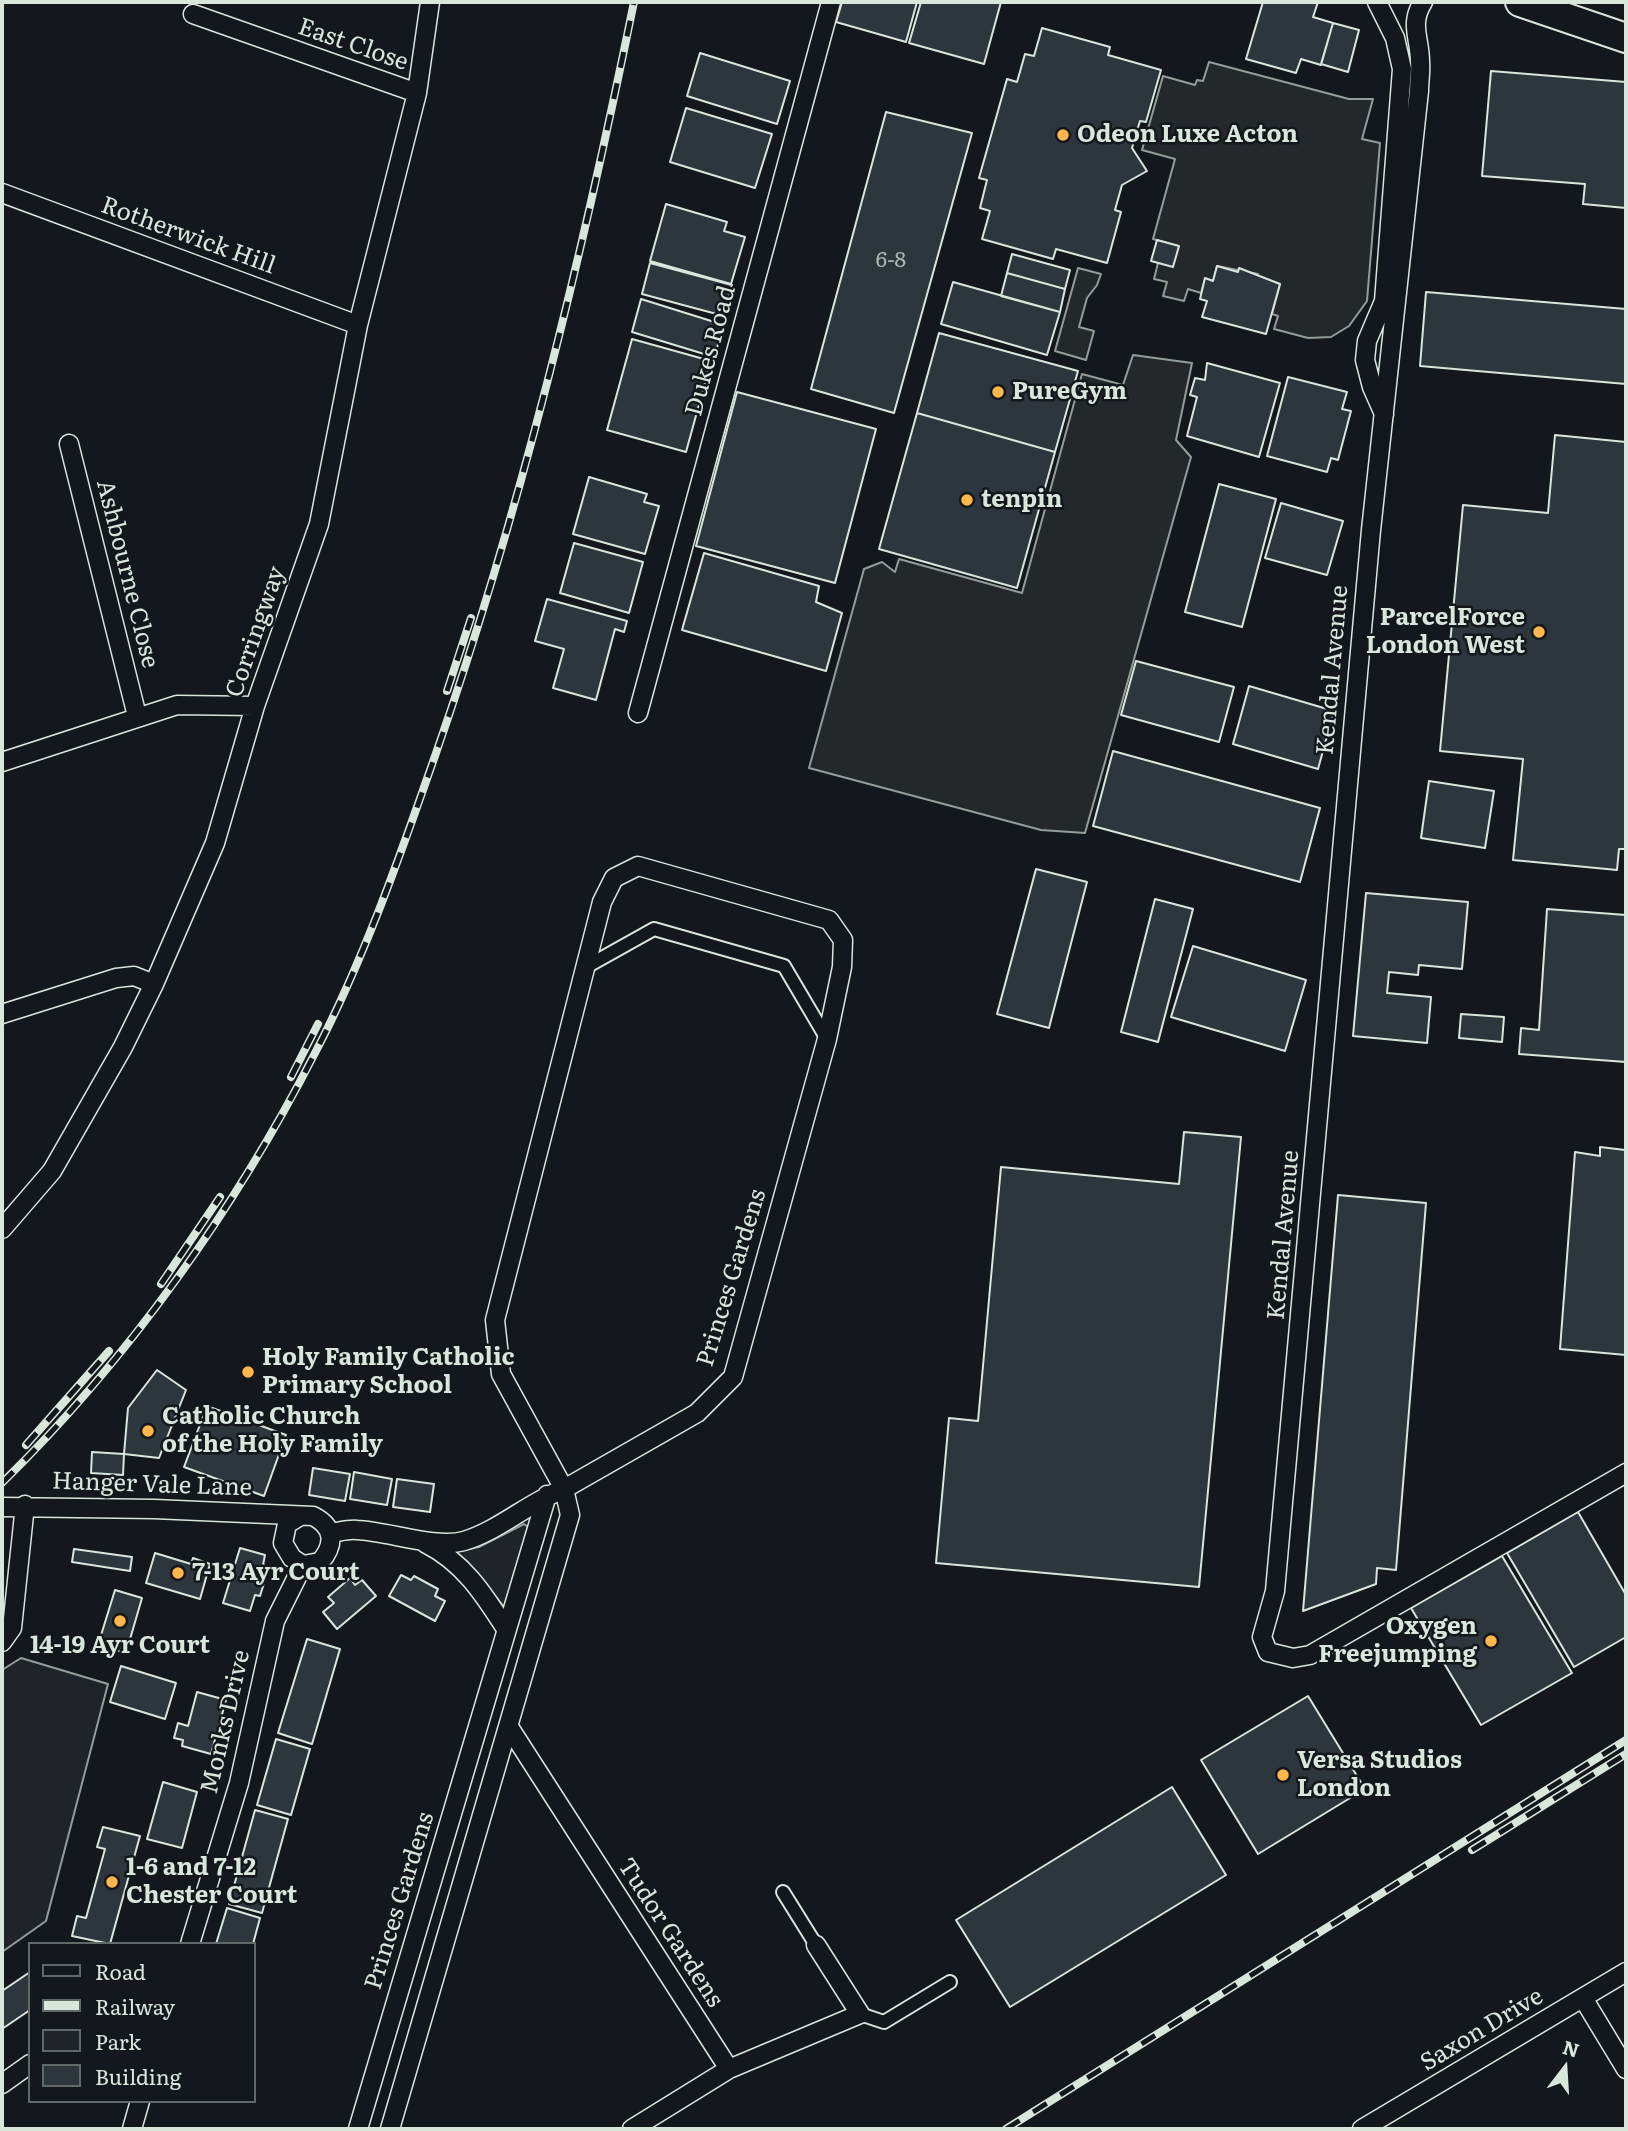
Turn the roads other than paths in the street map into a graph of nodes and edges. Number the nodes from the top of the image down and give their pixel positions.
1 (430, 2) edge
2 (831, 2) edge
3 (1377, 2) edge
4 (1423, 2) edge
5 (1520, 2) edge
6 (194, 14) dead end
7 (1626, 38) edge
8 (417, 93) junction
9 (2, 193) edge
10 (358, 325) junction
11 (1391, 367) junction
12 (1368, 372) junction
13 (1384, 414) junction
14 (69, 444) dead end
15 (255, 706) junction
16 (638, 713) dead end
17 (137, 716) junction
18 (2, 762) edge
19 (586, 967) junction
20 (154, 984) junction
21 (2, 1014) edge
22 (827, 1039) junction
23 (2, 1229) edge
24 (1626, 1473) edge
25 (555, 1492) junction
26 (25, 1505) junction
27 (3, 1507) edge
28 (294, 1519) junction
29 (330, 1533) junction
30 (418, 1540) junction
31 (303, 1565) junction
32 (506, 1629) junction
33 (2, 1642) edge
34 (489, 1687) junction
35 (518, 1696) junction
36 (509, 1727) junction
37 (783, 1892) dead end
38 (191, 1942) edge
39 (816, 1945) joint
40 (1626, 1972) edge
41 (950, 1982) dead end
42 (1583, 1998) junction
43 (860, 2014) junction
44 (28, 2065) edge
45 (729, 2069) junction
46 (1626, 2069) edge
47 (2, 2084) edge
48 (139, 2103) edge
49 (132, 2129) edge
50 (358, 2129) edge
51 (390, 2129) edge
52 (632, 2129) edge
53 (1362, 2129) edge

1 - 8 street, Corringway
2 - 16 street, Dukes Road
3 - 12 street, Kendal Avenue
4 - 11 street, Kendal Avenue
5 - 7 highway
6 - 8 street, East Close
8 - 10 street, Corringway
9 - 10 street, Rotherwick Hill
10 - 15 street, Corringway
11 - 12 street
11 - 13 street, Kendal Avenue
12 - 13 street, Kendal Avenue
13 - 24 street, Kendal Avenue
14 - 17 street, Ashbourne Close
15 - 17 street
15 - 20 street, Corringway
17 - 18 street
19 - 22 street
19 - 22 street, Princes Gardens
19 - 25 street, Princes Gardens
20 - 21 street
20 - 23 street, Corringway
22 - 25 street, Princes Gardens
25 - 30 street, Princes Gardens
25 - 32 street, Princes Gardens
25 - 35 street, Princes Gardens
26 - 27 street, Hanger Vale Lane
26 - 28 street, Hanger Vale Lane
26 - 33 street
28 - 29 street
28 - 31 street
29 - 30 street
29 - 31 street
30 - 32 street
31 - 38 street, Monks Drive
32 - 34 street, Princes Gardens
34 - 35 street
34 - 50 street, Princes Gardens
35 - 36 street, Princes Gardens
36 - 45 street, Tudor Gardens
36 - 51 street, Princes Gardens
37 - 39 street
39 - 43 street
40 - 42 street, Saxon Drive
41 - 43 street
42 - 46 street
42 - 53 street, Saxon Drive
43 - 45 street
44 - 47 street
45 - 52 street
48 - 49 street

